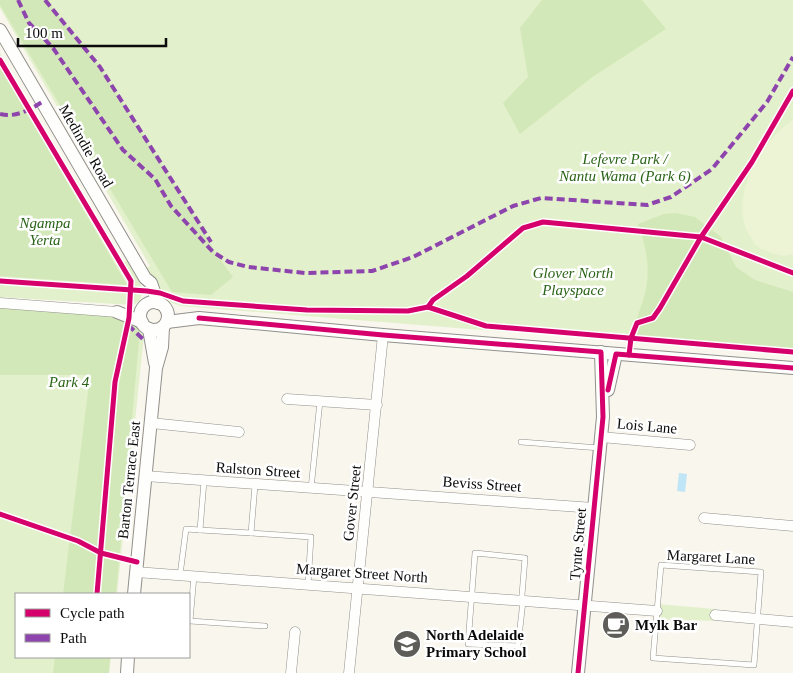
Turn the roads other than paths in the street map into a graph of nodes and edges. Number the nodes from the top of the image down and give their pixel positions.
1 (0, 30) edge
2 (0, 303) edge
3 (117, 312) joint
4 (154, 316) junction
5 (383, 336) junction
6 (601, 352) junction
7 (616, 354) junction
8 (793, 368) edge
9 (287, 399) dead end
10 (320, 401) junction
11 (376, 404) junction
12 (602, 417) junction
13 (151, 423) junction
14 (238, 432) dead end
15 (521, 442) dead end
16 (600, 443) junction
17 (690, 445) dead end
18 (145, 476) junction
19 (204, 481) junction
20 (255, 485) junction
21 (311, 489) junction
22 (368, 494) junction
23 (594, 508) junction
24 (704, 518) dead end
25 (793, 526) edge
26 (200, 530) junction
27 (250, 533) junction
28 (136, 572) junction
29 (180, 575) junction
30 (194, 576) junction
31 (308, 584) junction
32 (358, 588) junction
33 (134, 593) edge
34 (472, 597) junction
35 (524, 601) junction
36 (585, 605) junction
37 (657, 611) junction
38 (715, 616) dead end
39 (757, 620) junction
40 (793, 622) edge
41 (265, 626) dead end
42 (295, 632) dead end
43 (128, 658) edge
44 (127, 673) edge
45 (291, 673) edge
46 (349, 673) edge
47 (578, 673) edge

1 - 4 street, Medindie Road
2 - 3 street
3 - 4 street
4 - 5 street
4 - 13 street, Barton Terrace East
5 - 6 street
5 - 11 street, Gover Street
6 - 7 street
6 - 12 street, Tynte Street
7 - 8 street
7 - 12 street, Tynte Street
9 - 10 street
10 - 11 street
10 - 21 lane
11 - 22 street, Gover Street
12 - 16 street, Tynte Street
13 - 14 street
13 - 18 street, Barton Terrace East
15 - 16 lane
16 - 17 street, Lois Lane
16 - 23 street, Tynte Street
18 - 19 street, Ralston Street
18 - 28 street, Barton Terrace East
19 - 20 street, Ralston Street
19 - 26 lane
20 - 21 street, Ralston Street
20 - 27 lane
21 - 22 street, Ralston Street
22 - 23 street, Beviss Street
22 - 32 street, Gover Street
23 - 36 street, Tynte Street
24 - 25 street
26 - 27 lane
26 - 29 lane
27 - 31 lane
28 - 29 street, Margaret Street North
28 - 33 street, Barton Terrace East
29 - 30 street, Margaret Street North
30 - 31 street, Margaret Street North
30 - 41 lane
31 - 32 street, Margaret Street North
32 - 34 street, Margaret Street North
32 - 46 street, Gover Street
34 - 35 street, Margaret Street North
34 - 35 lane
34 - 35 lane
35 - 36 street, Margaret Street North
36 - 37 street, Margaret Street North
36 - 47 street, Tynte Street
37 - 39 lane, Margaret Lane
37 - 39 lane, Margaret Lane
38 - 39 street
39 - 40 street
42 - 45 street
43 - 44 street

